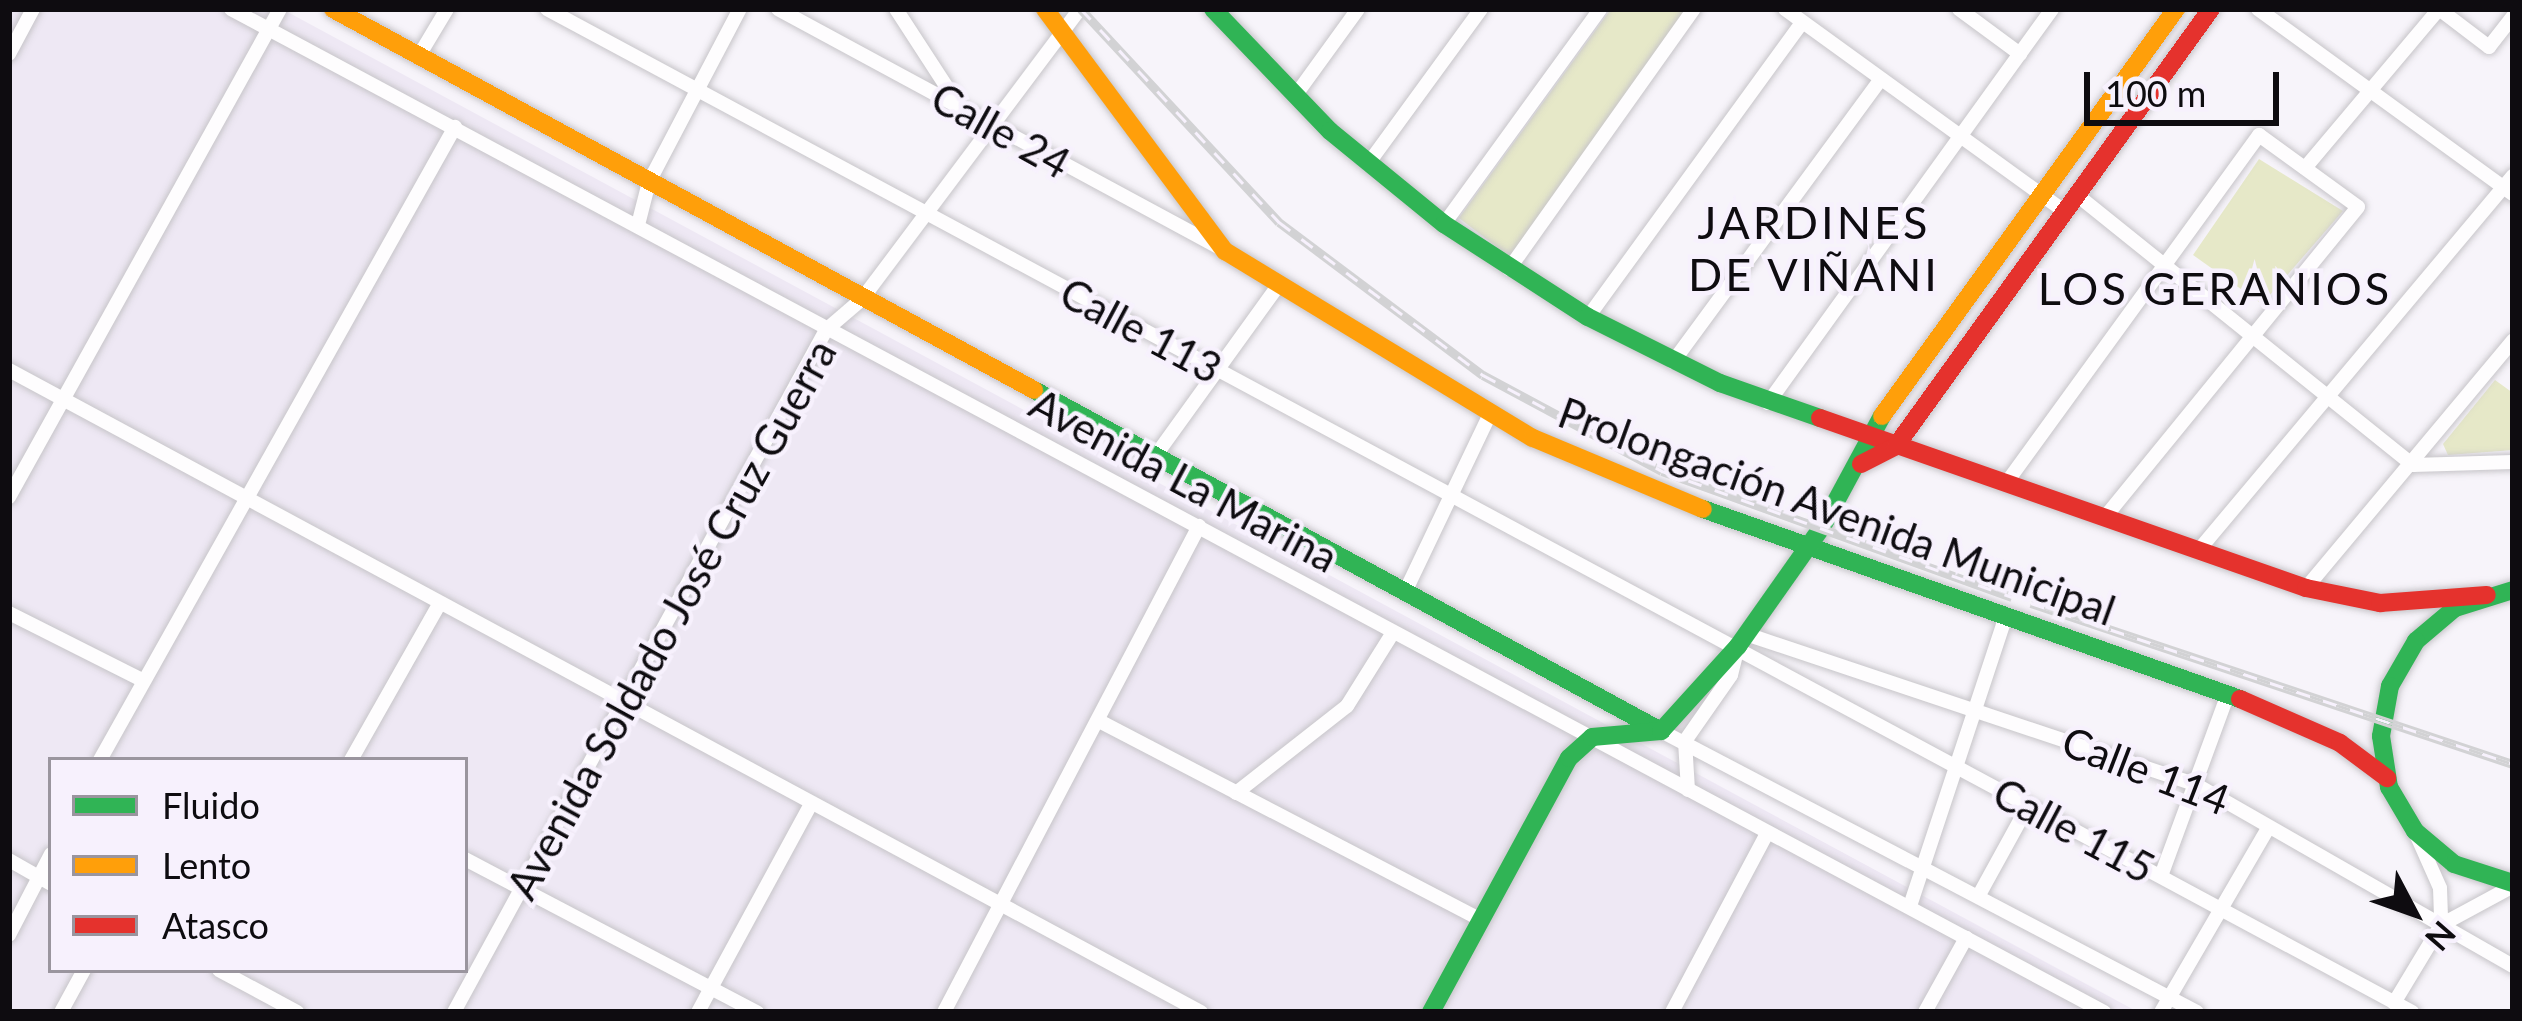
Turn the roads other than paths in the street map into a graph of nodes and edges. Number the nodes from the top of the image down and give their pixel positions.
1 (33, 9) edge
2 (232, 9) edge
3 (280, 9) edge
4 (333, 9) edge
5 (447, 9) edge
6 (547, 9) edge
7 (740, 9) edge
8 (778, 9) edge
9 (896, 9) edge
10 (1045, 9) edge
11 (1080, 9) edge
12 (1358, 9) edge
13 (1481, 9) edge
14 (1600, 9) edge
15 (1694, 9) edge
16 (1785, 9) edge
17 (1959, 9) edge
18 (2052, 9) edge
19 (2176, 9) edge
20 (2211, 9) edge
21 (2258, 9) edge
22 (2439, 9) edge
23 (1225, 14) edge
24 (2513, 16) edge
25 (1802, 22) junction
26 (264, 27) junction
27 (1061, 33) junction
28 (9, 54) edge
29 (420, 54) junction
30 (2020, 54) junction
31 (1882, 79) junction
32 (697, 88) junction
33 (2369, 89) junction
34 (1295, 96) junction
35 (960, 107) junction
36 (455, 127) junction
37 (992, 127) junction
38 (1960, 136) junction
39 (1368, 164) junction
40 (2305, 168) junction
41 (649, 182) junction
42 (2510, 186) edge
43 (2077, 195) junction
44 (2042, 196) junction
45 (2065, 212) junction
46 (926, 214) junction
47 (1444, 224) junction
48 (638, 225) junction
49 (1225, 250) junction
50 (2165, 265) junction
51 (1509, 269) junction
52 (1280, 284) junction
53 (862, 299) junction
54 (1588, 317) junction
55 (826, 330) junction
56 (2253, 335) junction
57 (2513, 340) edge
58 (1673, 362) junction
59 (9, 370) edge
60 (1217, 370) junction
61 (2329, 396) junction
62 (62, 398) junction
63 (1768, 403) junction
64 (1491, 412) junction
65 (1868, 437) junction
66 (1896, 446) junction
67 (1156, 455) junction
68 (2513, 462) edge
69 (1861, 464) junction
70 (2413, 465) junction
71 (2007, 482) junction
72 (244, 496) junction
73 (9, 497) edge
74 (1451, 497) junction
75 (2104, 518) junction
76 (1199, 526) junction
77 (1810, 545) junction
78 (2198, 551) junction
79 (2306, 589) junction
80 (1406, 590) junction
81 (2513, 590) edge
82 (2487, 595) junction
83 (438, 606) junction
84 (9, 613) edge
85 (2006, 615) junction
86 (1392, 634) junction
87 (1742, 640) junction
88 (142, 680) junction
89 (2228, 694) junction
90 (626, 703) junction
91 (1972, 705) junction
92 (1101, 722) junction
93 (1661, 730) junction
94 (1592, 736) junction
95 (1685, 741) junction
96 (102, 757) edge
97 (353, 757) edge
98 (1952, 763) junction
99 (2387, 778) junction
100 (2195, 784) junction
101 (1688, 790) junction
102 (1236, 793) junction
103 (811, 803) junction
104 (2028, 806) junction
105 (2268, 828) junction
106 (2415, 831) junction
107 (1767, 833) junction
108 (9, 860) edge
109 (468, 861) edge
110 (1922, 862) junction
111 (2161, 876) junction
112 (45, 881) edge
113 (2513, 885) edge
114 (521, 888) junction
115 (1979, 895) junction
116 (1910, 906) junction
117 (1003, 907) junction
118 (2221, 908) junction
119 (1481, 920) junction
120 (2441, 925) junction
121 (9, 935) edge
122 (1966, 938) junction
123 (2513, 966) edge
124 (82, 973) edge
125 (232, 973) edge
126 (712, 986) junction
127 (2169, 997) junction
128 (2394, 1003) junction
129 (61, 1012) edge
130 (297, 1012) edge
131 (454, 1012) edge
132 (698, 1012) edge
133 (757, 1012) edge
134 (944, 1012) edge
135 (1201, 1012) edge
136 (1431, 1012) edge
137 (1672, 1012) edge
138 (1925, 1012) edge
139 (2104, 1012) edge
140 (2161, 1012) edge
141 (2197, 1012) edge
142 (2412, 1012) edge

1 - 28 street
2 - 26 street, Avenida La Marina
3 - 26 street
4 - 29 street, Avenida La Marina
5 - 29 street
6 - 32 street, Calle 113
7 - 32 street
8 - 35 street, Calle 24
9 - 35 street
10 - 27 street, Prolongación Avenida Municipal
11 - 27 street, Avenida Soldado José Cruz Guerra
12 - 34 street
13 - 39 street
14 - 47 street
15 - 51 street
16 - 25 street
17 - 30 street
18 - 30 street
19 - 44 street
20 - 43 street
21 - 33 street
22 - 24 street
22 - 33 street
23 - 34 street, Prolongación Avenida Municipal
25 - 31 street
25 - 54 street
26 - 36 street, Avenida La Marina
26 - 62 street
27 - 37 street, Avenida Soldado José Cruz Guerra
27 - 49 street, Prolongación Avenida Municipal
29 - 41 street, Avenida La Marina
30 - 38 street
31 - 38 street
31 - 58 street
32 - 41 street
32 - 46 street, Calle 113
33 - 40 street
33 - 42 street
34 - 39 street, Prolongación Avenida Municipal
35 - 37 street, Calle 24
36 - 48 street, Avenida La Marina
36 - 72 street
37 - 46 street, Avenida Soldado José Cruz Guerra
37 - 49 street, Calle 24
38 - 44 street
38 - 63 street
39 - 47 street, Prolongación Avenida Municipal
40 - 50 street
40 - 56 street
41 - 48 street
41 - 53 street, Avenida La Marina
42 - 61 street
43 - 45 street
43 - 50 street
44 - 45 street
44 - 65 street
45 - 66 street
46 - 53 street, Avenida Soldado José Cruz Guerra
46 - 60 street, Calle 113
47 - 51 street, Prolongación Avenida Municipal
48 - 55 street, Avenida La Marina
49 - 52 street, Prolongación Avenida Municipal
50 - 56 street
50 - 71 street
51 - 54 street, Prolongación Avenida Municipal
52 - 60 street
52 - 64 street, Prolongación Avenida Municipal
53 - 55 street, Avenida Soldado José Cruz Guerra
53 - 67 street, Avenida La Marina
54 - 58 street, Prolongación Avenida Municipal
55 - 76 street, Avenida La Marina
55 - 90 street, Avenida Soldado José Cruz Guerra
56 - 61 street
56 - 75 street
57 - 70 street
58 - 63 street, Prolongación Avenida Municipal
59 - 62 street
60 - 67 street
60 - 74 street, Calle 113
61 - 70 street
61 - 78 street
62 - 72 street
62 - 73 street
63 - 65 street, Prolongación Avenida Municipal
64 - 74 street
64 - 77 street, Prolongación Avenida Municipal
65 - 66 street, Prolongación Avenida Municipal
65 - 69 street
66 - 69 street
66 - 71 street, Prolongación Avenida Municipal
67 - 80 street, Avenida La Marina
68 - 70 street
69 - 77 street
70 - 79 street
71 - 75 street, Prolongación Avenida Municipal
72 - 83 street
72 - 88 street
74 - 80 street
74 - 87 street, Calle 113
75 - 78 street, Prolongación Avenida Municipal
76 - 86 street, Avenida La Marina
76 - 92 street
77 - 85 street, Prolongación Avenida Municipal
77 - 87 street
78 - 79 street, Prolongación Avenida Municipal
79 - 82 street, Prolongación Avenida Municipal
80 - 93 street, Avenida La Marina
81 - 82 street, Prolongación Avenida Municipal
82 - 99 street, Prolongación Avenida Municipal
83 - 90 street
83 - 97 street
84 - 88 street
85 - 89 street, Prolongación Avenida Municipal
85 - 91 street
86 - 94 street, Avenida La Marina
86 - 102 street
87 - 91 street, Calle 114
87 - 93 street
87 - 95 street
87 - 98 street, Calle 115
88 - 96 street
89 - 99 street, Prolongación Avenida Municipal
89 - 100 street
90 - 103 street
90 - 114 street, Avenida Soldado José Cruz Guerra
91 - 98 street
91 - 100 street, Calle 114
92 - 102 street
92 - 117 street
93 - 94 street
93 - 95 street, Avenida La Marina
94 - 101 street, Avenida La Marina
94 - 119 street
95 - 101 street
95 - 110 street, Avenida La Marina
98 - 104 street, Calle 115
98 - 110 street
99 - 106 street, Prolongación Avenida Municipal
100 - 105 street, Calle 114
100 - 111 street
101 - 107 street, Avenida La Marina
102 - 119 street
103 - 117 street
103 - 126 street
104 - 111 street, Calle 115
104 - 115 street
105 - 118 street
105 - 120 street, Calle 114
106 - 113 street, Prolongación Avenida Municipal
106 - 120 street
107 - 116 street, Avenida La Marina
107 - 137 street
108 - 112 street
109 - 114 street
110 - 115 street, Avenida La Marina
110 - 116 street
111 - 118 street, Calle 115
112 - 121 street
113 - 120 street
114 - 126 street
114 - 131 street, Avenida Soldado José Cruz Guerra
115 - 127 street, Avenida La Marina
116 - 122 street, Avenida La Marina
117 - 134 street
117 - 135 street
118 - 127 street
118 - 128 street, Calle 115
119 - 136 street
120 - 123 street, Calle 114
120 - 128 street
122 - 138 street
122 - 139 street, Avenida La Marina
124 - 129 street
125 - 130 street
126 - 132 street
126 - 133 street
127 - 140 street
127 - 141 street, Avenida La Marina
128 - 142 street, Calle 115

